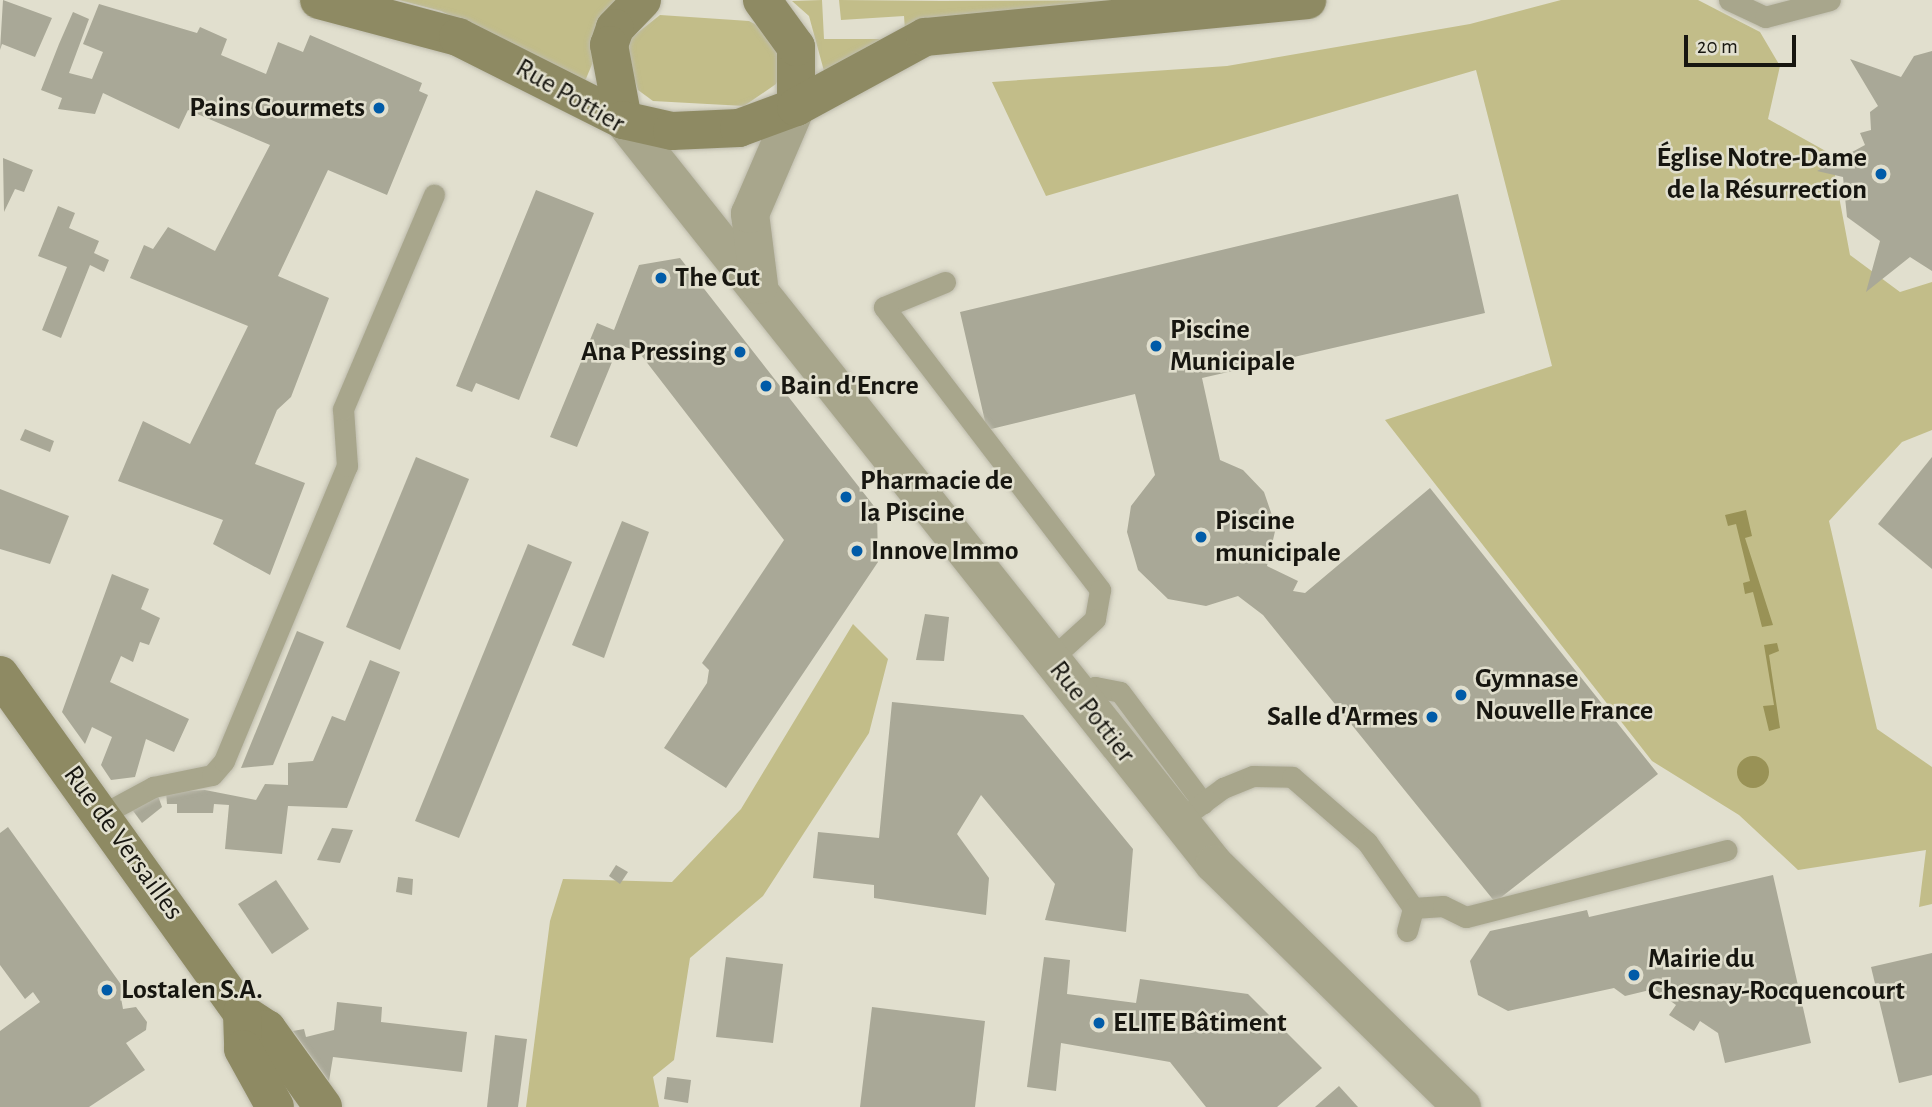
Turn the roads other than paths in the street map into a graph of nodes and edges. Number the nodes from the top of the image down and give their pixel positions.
1 (319, 0) edge
2 (642, 0) edge
3 (762, 0) edge
4 (1307, 0) edge
5 (1729, 0) edge
6 (1830, 0) edge
7 (796, 107) junction
8 (623, 120) junction
9 (434, 195) dead end
10 (945, 282) dead end
11 (759, 285) junction
12 (1050, 660) junction
13 (0, 675) edge
14 (1191, 812) junction
15 (103, 814) junction
16 (1727, 850) dead end
17 (1413, 908) junction
18 (1407, 931) dead end
19 (242, 1013) junction
20 (275, 1107) edge
21 (323, 1107) edge
22 (1462, 1107) edge

1 - 8 main road, Rue Pottier
2 - 8 main road
3 - 7 main road
4 - 7 main road
5 - 6 lane
7 - 8 main road
7 - 11 street
8 - 11 street, Rue Pottier
9 - 15 lane
10 - 12 lane
11 - 12 street, Rue Pottier
12 - 14 street, Rue Pottier
13 - 15 main road, Rue de Versailles
14 - 17 lane
14 - 22 street, Rue Pottier
15 - 19 main road, Rue de Versailles
16 - 17 lane
17 - 18 lane
19 - 20 main road
19 - 21 main road, Rue de Versailles

